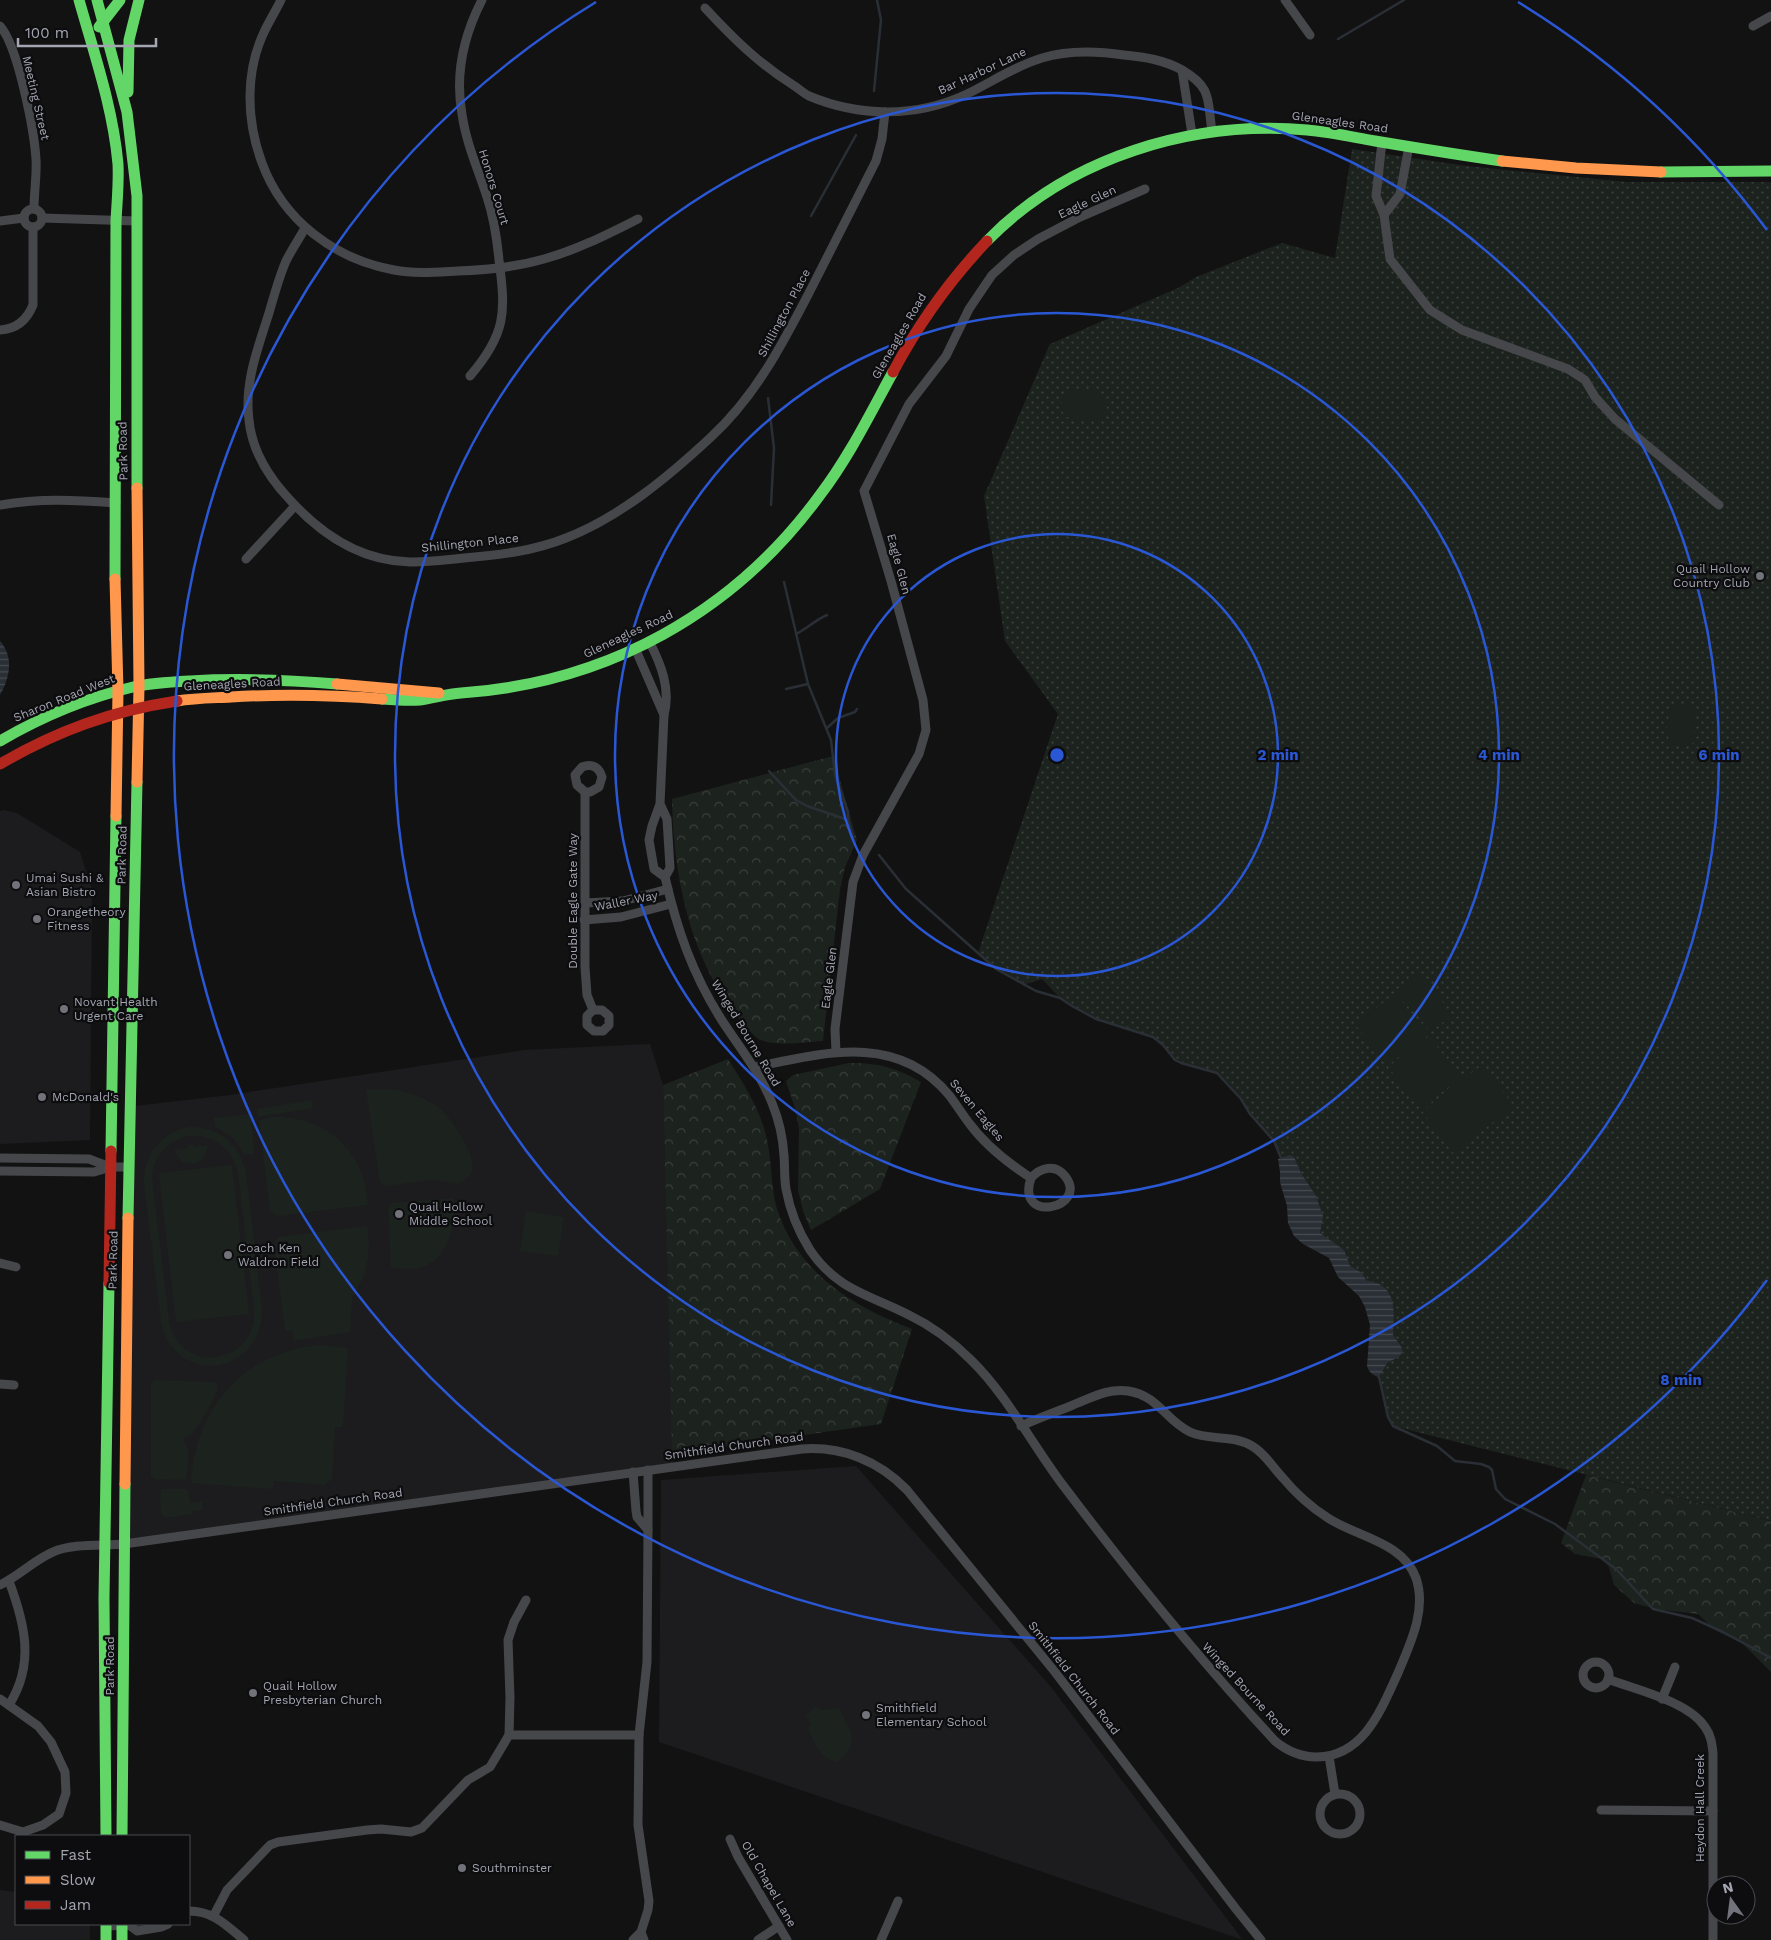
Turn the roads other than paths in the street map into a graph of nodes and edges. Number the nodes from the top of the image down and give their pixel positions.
1 (79, 0) edge
2 (97, 0) edge
3 (120, 0) edge
4 (139, 0) edge
5 (281, 0) edge
6 (482, 0) edge
7 (1285, 0) edge
8 (705, 8) dead end
9 (1771, 16) edge
10 (103, 22) junction
11 (0, 26) edge
12 (1752, 26) dead end
13 (1310, 35) dead end
14 (90, 39) junction
15 (1182, 70) junction
16 (127, 112) junction
17 (885, 112) junction
18 (1212, 131) junction
19 (1192, 134) junction
20 (1382, 142) junction
21 (1409, 146) junction
22 (1771, 171) edge
23 (1145, 189) dead end
24 (34, 209) junction
25 (1384, 215) junction
26 (24, 218) junction
27 (42, 218) junction
28 (638, 219) dead end
29 (0, 221) edge
30 (116, 221) junction
31 (137, 221) junction
32 (32, 227) junction
33 (305, 228) junction
34 (500, 268) junction
35 (0, 330) edge
36 (470, 376) dead end
37 (116, 503) junction
38 (0, 505) edge
39 (295, 506) junction
40 (1718, 506) dead end
41 (246, 559) dead end
42 (649, 641) junction
43 (635, 648) junction
44 (139, 686) junction
45 (118, 691) junction
46 (447, 695) junction
47 (139, 708) junction
48 (117, 713) junction
49 (664, 715) junction
50 (0, 741) edge
51 (0, 764) edge
52 (585, 792) dead end
53 (660, 804) junction
54 (665, 877) junction
55 (668, 889) junction
56 (585, 903) junction
57 (671, 904) junction
58 (584, 920) junction
59 (593, 1010) dead end
60 (836, 1052) junction
61 (755, 1067) junction
62 (0, 1158) edge
63 (111, 1167) junction
64 (129, 1167) junction
65 (0, 1171) edge
66 (1031, 1178) junction
67 (0, 1263) edge
68 (16, 1267) dead end
69 (0, 1384) edge
70 (14, 1385) dead end
71 (1021, 1426) junction
72 (648, 1470) junction
73 (633, 1472) junction
74 (648, 1530) junction
75 (124, 1544) junction
76 (105, 1546) junction
77 (4, 1583) edge
78 (526, 1600) dead end
79 (1675, 1667) dead end
80 (1608, 1679) dead end
81 (0, 1699) edge
82 (1662, 1699) junction
83 (9, 1705) junction
84 (509, 1735) junction
85 (639, 1735) junction
86 (1329, 1756) junction
87 (1335, 1794) junction
88 (1601, 1810) dead end
89 (1713, 1811) junction
90 (0, 1825) edge
91 (106, 1835) edge
92 (122, 1835) edge
93 (730, 1839) dead end
94 (898, 1901) dead end
95 (190, 1911) edge
96 (214, 1915) junction
97 (106, 1925) edge
98 (125, 1925) edge
99 (127, 1925) edge
100 (166, 1925) edge
101 (779, 1926) junction
102 (642, 1936) edge
103 (106, 1940) edge
104 (122, 1940) edge
105 (244, 1940) edge
106 (633, 1940) edge
107 (758, 1940) edge
108 (788, 1940) edge
109 (881, 1940) edge
110 (1261, 1940) edge
111 (1712, 1940) edge

1 - 14 main road, Park Road
2 - 10 main road, Park Road
3 - 10 main road
4 - 16 main road
5 - 33 street
6 - 34 street, Honors Court
7 - 13 street
8 - 17 street, Bar Harbor Lane
9 - 12 street
10 - 14 main road
10 - 16 main road, Park Road
11 - 24 street, Meeting Street
14 - 30 main road, Park Road
15 - 17 street, Bar Harbor Lane
15 - 18 street, Bar Harbor Lane
15 - 19 street
16 - 31 main road, Park Road
17 - 39 street, Shillington Place
18 - 19 main road, Gleneagles Road
18 - 20 main road, Gleneagles Road
19 - 42 main road, Gleneagles Road
20 - 21 main road, Gleneagles Road
20 - 25 street
21 - 22 main road, Gleneagles Road
21 - 25 street
23 - 60 street, Eagle Glen
24 - 26 street
24 - 27 street
25 - 40 street
26 - 29 street
26 - 32 street
27 - 30 street
27 - 32 street
28 - 34 street
30 - 31 street
30 - 37 main road, Park Road
31 - 44 main road, Park Road
32 - 35 street
33 - 34 street
33 - 39 street, Shillington Place
34 - 36 street, Honors Court
37 - 38 street
37 - 45 main road, Park Road
39 - 41 street
42 - 43 main road, Gleneagles Road
42 - 49 street, Winged Bourne Road
43 - 46 main road, Gleneagles Road
43 - 49 street, Winged Bourne Road
44 - 45 main road, Sharon Road West
44 - 46 main road, Gleneagles Road
44 - 47 main road, Park Road
45 - 48 main road, Park Road
45 - 50 main road, Sharon Road West
46 - 47 main road, Gleneagles Road
47 - 48 main road
47 - 64 main road, Park Road
48 - 51 main road
48 - 63 main road, Park Road
49 - 53 street, Winged Bourne Road
52 - 56 street, Double Eagle Gate Way
53 - 54 street, Winged Bourne Road
53 - 54 street, Winged Bourne Road
54 - 55 street, Winged Bourne Road
55 - 56 street, Waller Way
55 - 57 street, Winged Bourne Road
56 - 58 street, Double Eagle Gate Way
57 - 58 street, Waller Way
57 - 61 street, Winged Bourne Road
58 - 59 street, Double Eagle Gate Way
60 - 61 street, Seven Eagles
60 - 66 street, Seven Eagles
61 - 71 street, Winged Bourne Road
62 - 63 street
63 - 64 street
63 - 65 street
63 - 76 main road, Park Road
64 - 75 main road, Park Road
66 - 66 street
67 - 68 street
69 - 70 street
71 - 86 street, Winged Bourne Road
71 - 86 street, Winged Bourne Road
72 - 73 street, Smithfield Church Road
72 - 74 street
72 - 110 street, Smithfield Church Road
73 - 74 street
73 - 75 street, Smithfield Church Road
74 - 85 street
75 - 76 street, Smithfield Church Road
75 - 92 main road, Park Road
76 - 77 street, Smithfield Church Road
76 - 91 main road, Park Road
77 - 83 street
78 - 84 street
79 - 82 street
80 - 82 street, Heydon Hall Creek
81 - 83 street
82 - 89 street, Heydon Hall Creek
83 - 90 street
84 - 85 street
84 - 96 street
85 - 102 street
86 - 87 street
87 - 87 street
88 - 89 street
89 - 111 street, Heydon Hall Creek
93 - 101 street, Old Chapel Lane
94 - 109 street
95 - 96 street
96 - 105 street
97 - 103 main road
98 - 104 main road
99 - 100 street
101 - 107 street
101 - 108 street, Old Chapel Lane
102 - 106 street

